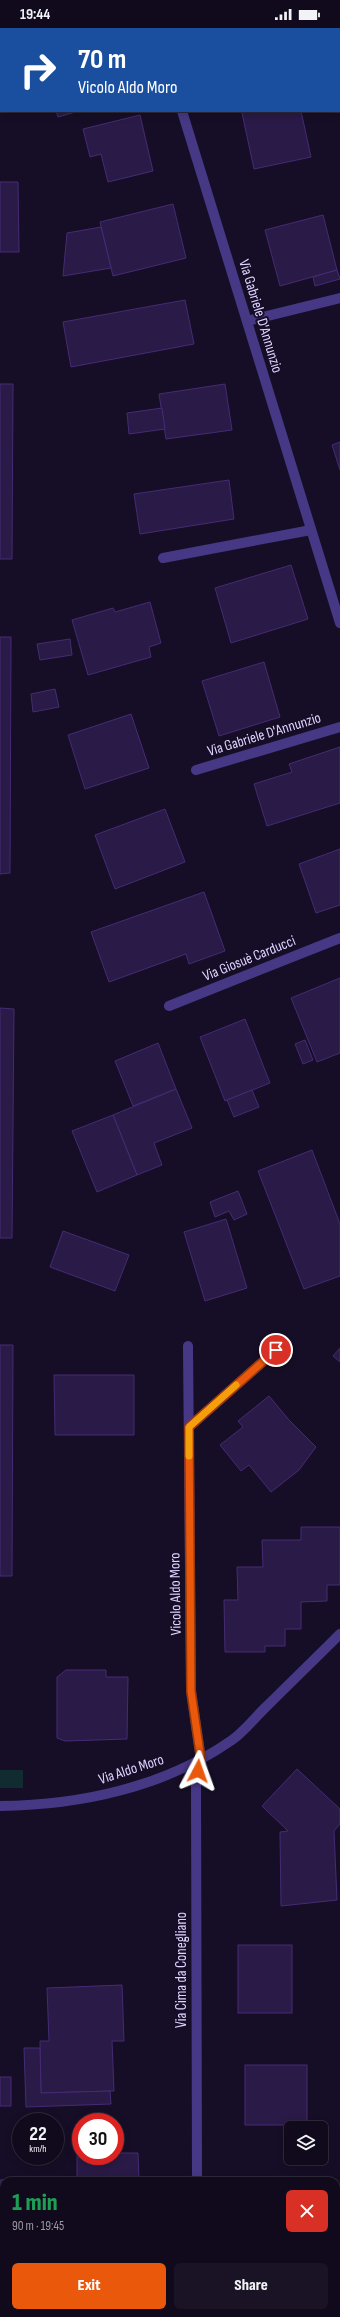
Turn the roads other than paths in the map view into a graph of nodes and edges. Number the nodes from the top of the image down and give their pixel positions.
1 (182, 112) edge
2 (340, 298) edge
3 (247, 321) junction
4 (312, 530) junction
5 (163, 558) dead end
6 (340, 623) edge
7 (340, 727) edge
8 (196, 770) dead end
9 (340, 938) edge
10 (169, 1006) dead end
11 (188, 1346) dead end
12 (276, 1350) dead end
13 (189, 1427) junction
14 (340, 1634) edge
15 (201, 1760) junction
16 (0, 1806) edge
17 (197, 2177) edge

1 - 3 street, Via Gabriele D'Annunzio
2 - 3 street
3 - 4 street, Via Gabriele D'Annunzio
4 - 5 street
4 - 6 street, Via Gabriele D'Annunzio
7 - 8 street, Via Gabriele D'Annunzio
9 - 10 street, Via Giosuè Carducci
11 - 13 street, Vicolo Aldo Moro
12 - 13 street
13 - 15 street, Vicolo Aldo Moro
14 - 15 street, Via Aldo Moro
15 - 16 street, Via Aldo Moro
15 - 17 street, Via Cima da Conegliano

